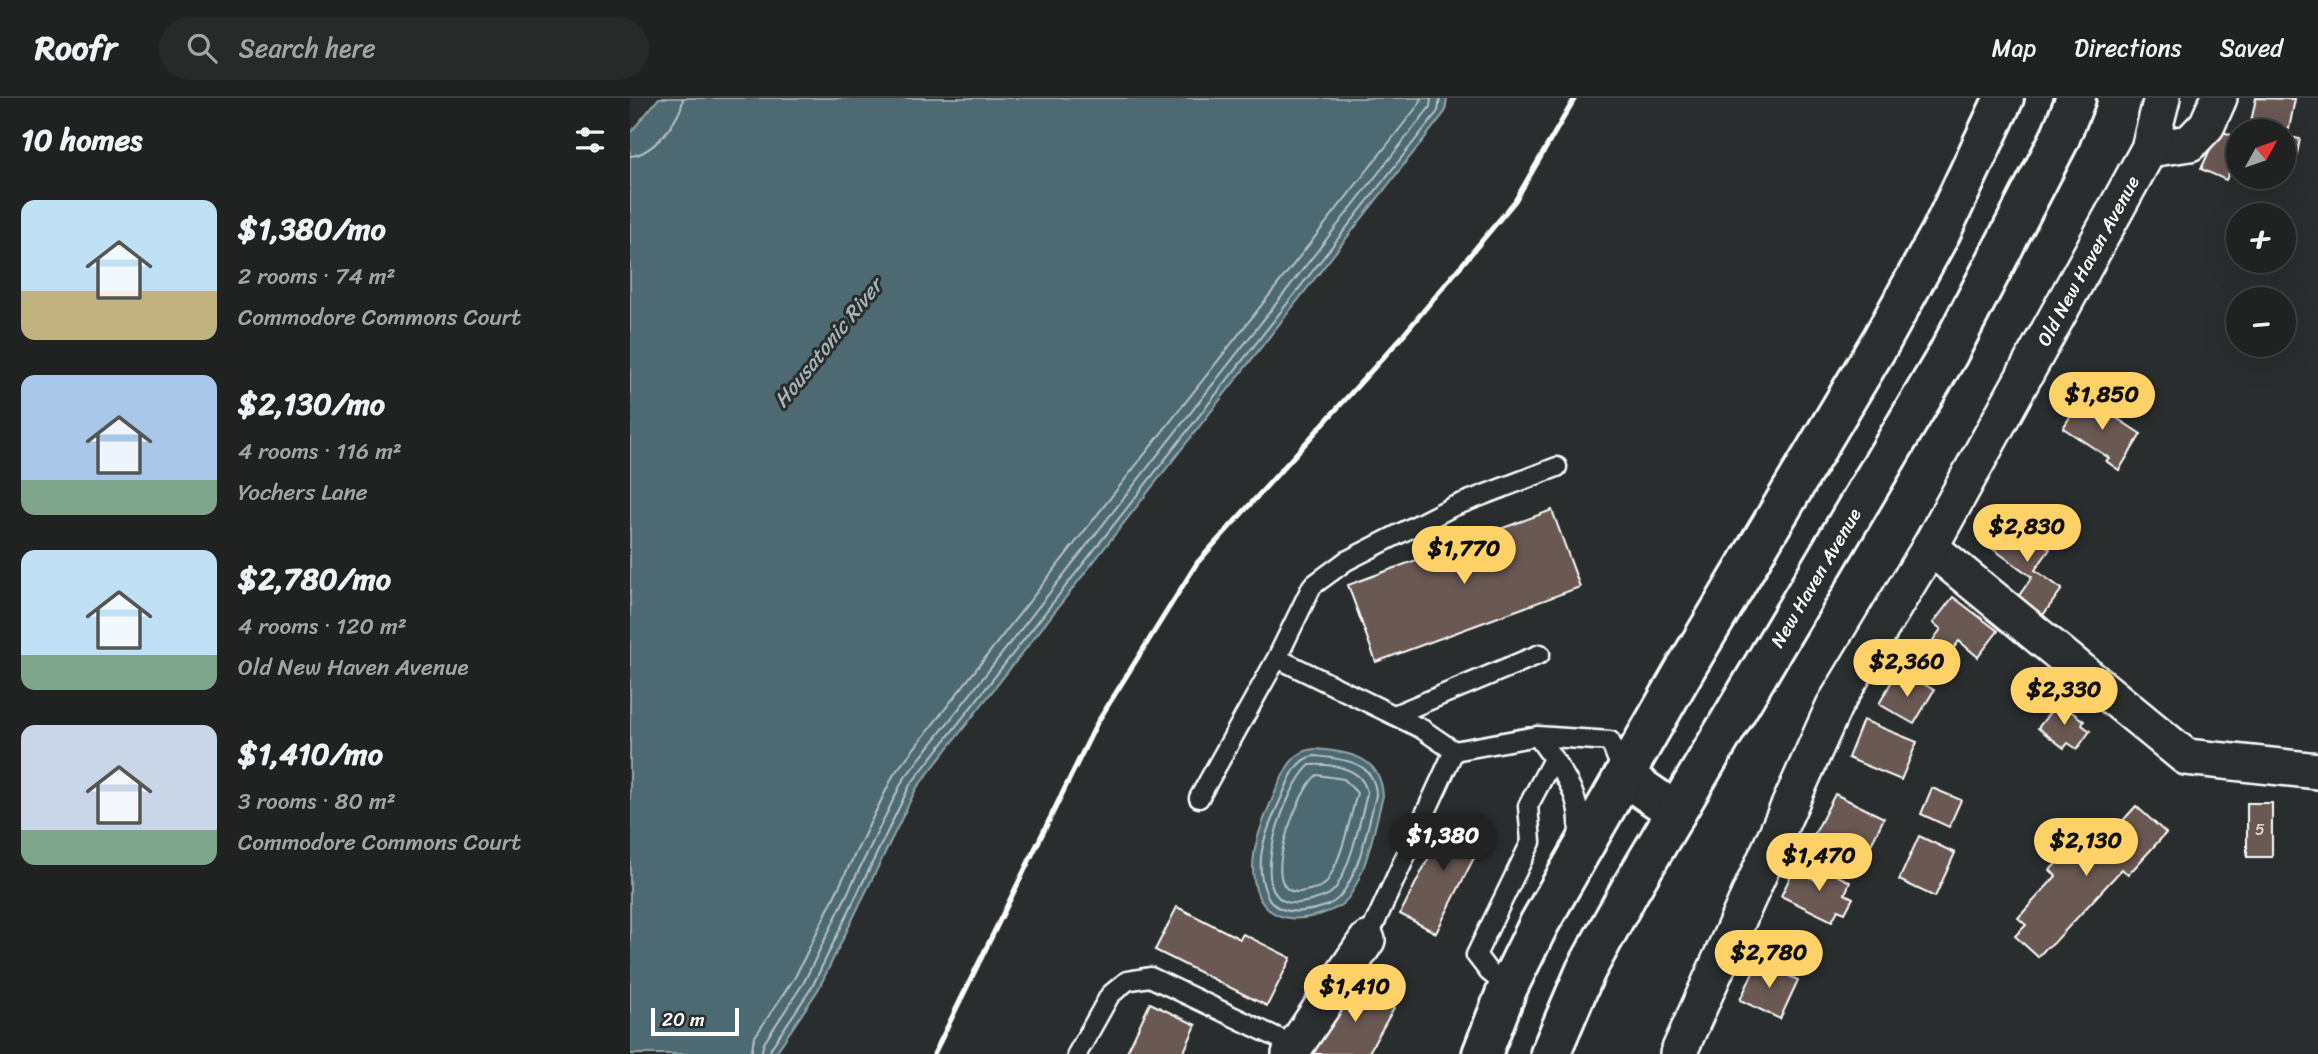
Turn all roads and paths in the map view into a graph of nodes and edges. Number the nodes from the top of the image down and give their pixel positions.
1 (2004, 98) edge
2 (2076, 98) edge
3 (2162, 98) edge
4 (2219, 98) edge
5 (2149, 149) junction
6 (1557, 467) dead end
7 (1930, 547) junction
8 (1540, 654) dead end
9 (1277, 658) junction
10 (1394, 715) junction
11 (1537, 736) junction
12 (1454, 751) junction
13 (1553, 759) junction
14 (2318, 771) edge
15 (1624, 776) junction
16 (1199, 798) dead end
17 (1676, 812) junction
18 (1568, 874) junction
19 (1367, 940) joint
20 (1508, 987) junction
21 (1292, 1050) edge
22 (1077, 1054) edge
23 (1482, 1054) edge
24 (1550, 1054) edge
25 (1678, 1054) edge

1 - 15 highway
2 - 17 highway, New Haven Avenue
3 - 5 street, Old New Haven Avenue
4 - 5 street
5 - 7 street, Old New Haven Avenue
6 - 9 lane
7 - 14 street
7 - 25 street, Old New Haven Avenue
8 - 10 lane
9 - 10 lane
9 - 16 lane
10 - 12 lane
11 - 12 lane
11 - 13 lane
11 - 15 lane
12 - 19 lane
13 - 18 lane
13 - 20 lane
15 - 17 highway
15 - 18 highway
17 - 24 highway, New Haven Avenue
18 - 20 highway
19 - 21 street
20 - 23 highway
21 - 22 lane

